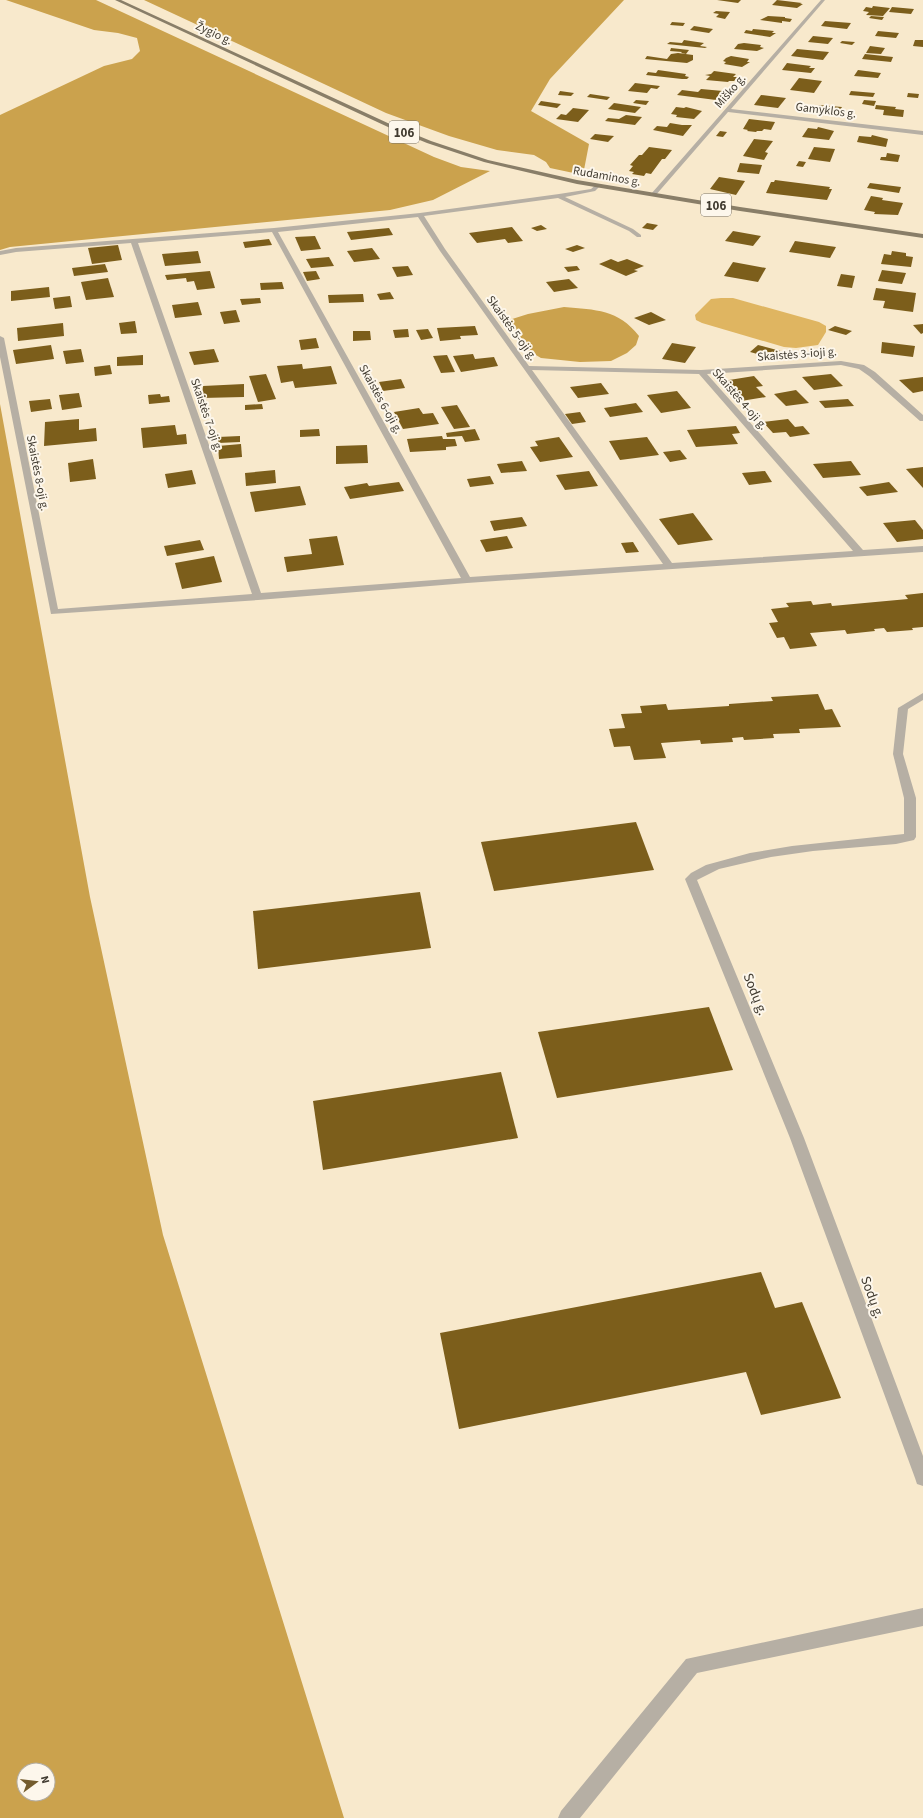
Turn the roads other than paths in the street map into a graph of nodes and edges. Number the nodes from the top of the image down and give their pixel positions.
1 (117, 0) edge
2 (823, 0) edge
3 (302, 85) joint
4 (727, 110) junction
5 (923, 133) edge
6 (597, 186) junction
7 (559, 196) junction
8 (653, 196) junction
9 (420, 215) junction
10 (274, 230) junction
11 (639, 236) dead end
12 (923, 236) edge
13 (134, 241) junction
14 (0, 253) edge
15 (0, 338) edge
16 (527, 368) junction
17 (701, 372) junction
18 (923, 419) edge
19 (923, 549) edge
20 (861, 554) junction
21 (670, 567) junction
22 (468, 580) junction
23 (258, 597) junction
24 (923, 696) edge
25 (923, 1478) edge
26 (923, 1617) edge
27 (568, 1818) edge

1 - 3 main road, Žygio g. / 106
2 - 4 street, Miško g.
3 - 6 main road, Rudaminos g. / 106
4 - 5 street, Gamyklos g.
4 - 8 street, Miško g.
6 - 7 street
6 - 8 main road, Rudaminos g. / 106
7 - 9 street
7 - 11 street
8 - 12 main road, Rudaminos g. / 106
9 - 10 street
9 - 16 street, Skaistės 5-oji g.
10 - 13 street
10 - 22 street, Skaistės 6-oji g.
13 - 14 street
13 - 23 street, Skaistės 7-oji g.
15 - 23 street, Skaistės 8-oji g.
16 - 17 street, Skaistės 4-oji g.
16 - 21 street, Skaistės 5-oji g.
17 - 18 street, Skaistės 3-ioji g.
17 - 20 street, Skaistės 4-oji g.
19 - 20 street
20 - 21 street
21 - 22 street
22 - 23 street
24 - 25 street, Sodų g.
26 - 27 street

